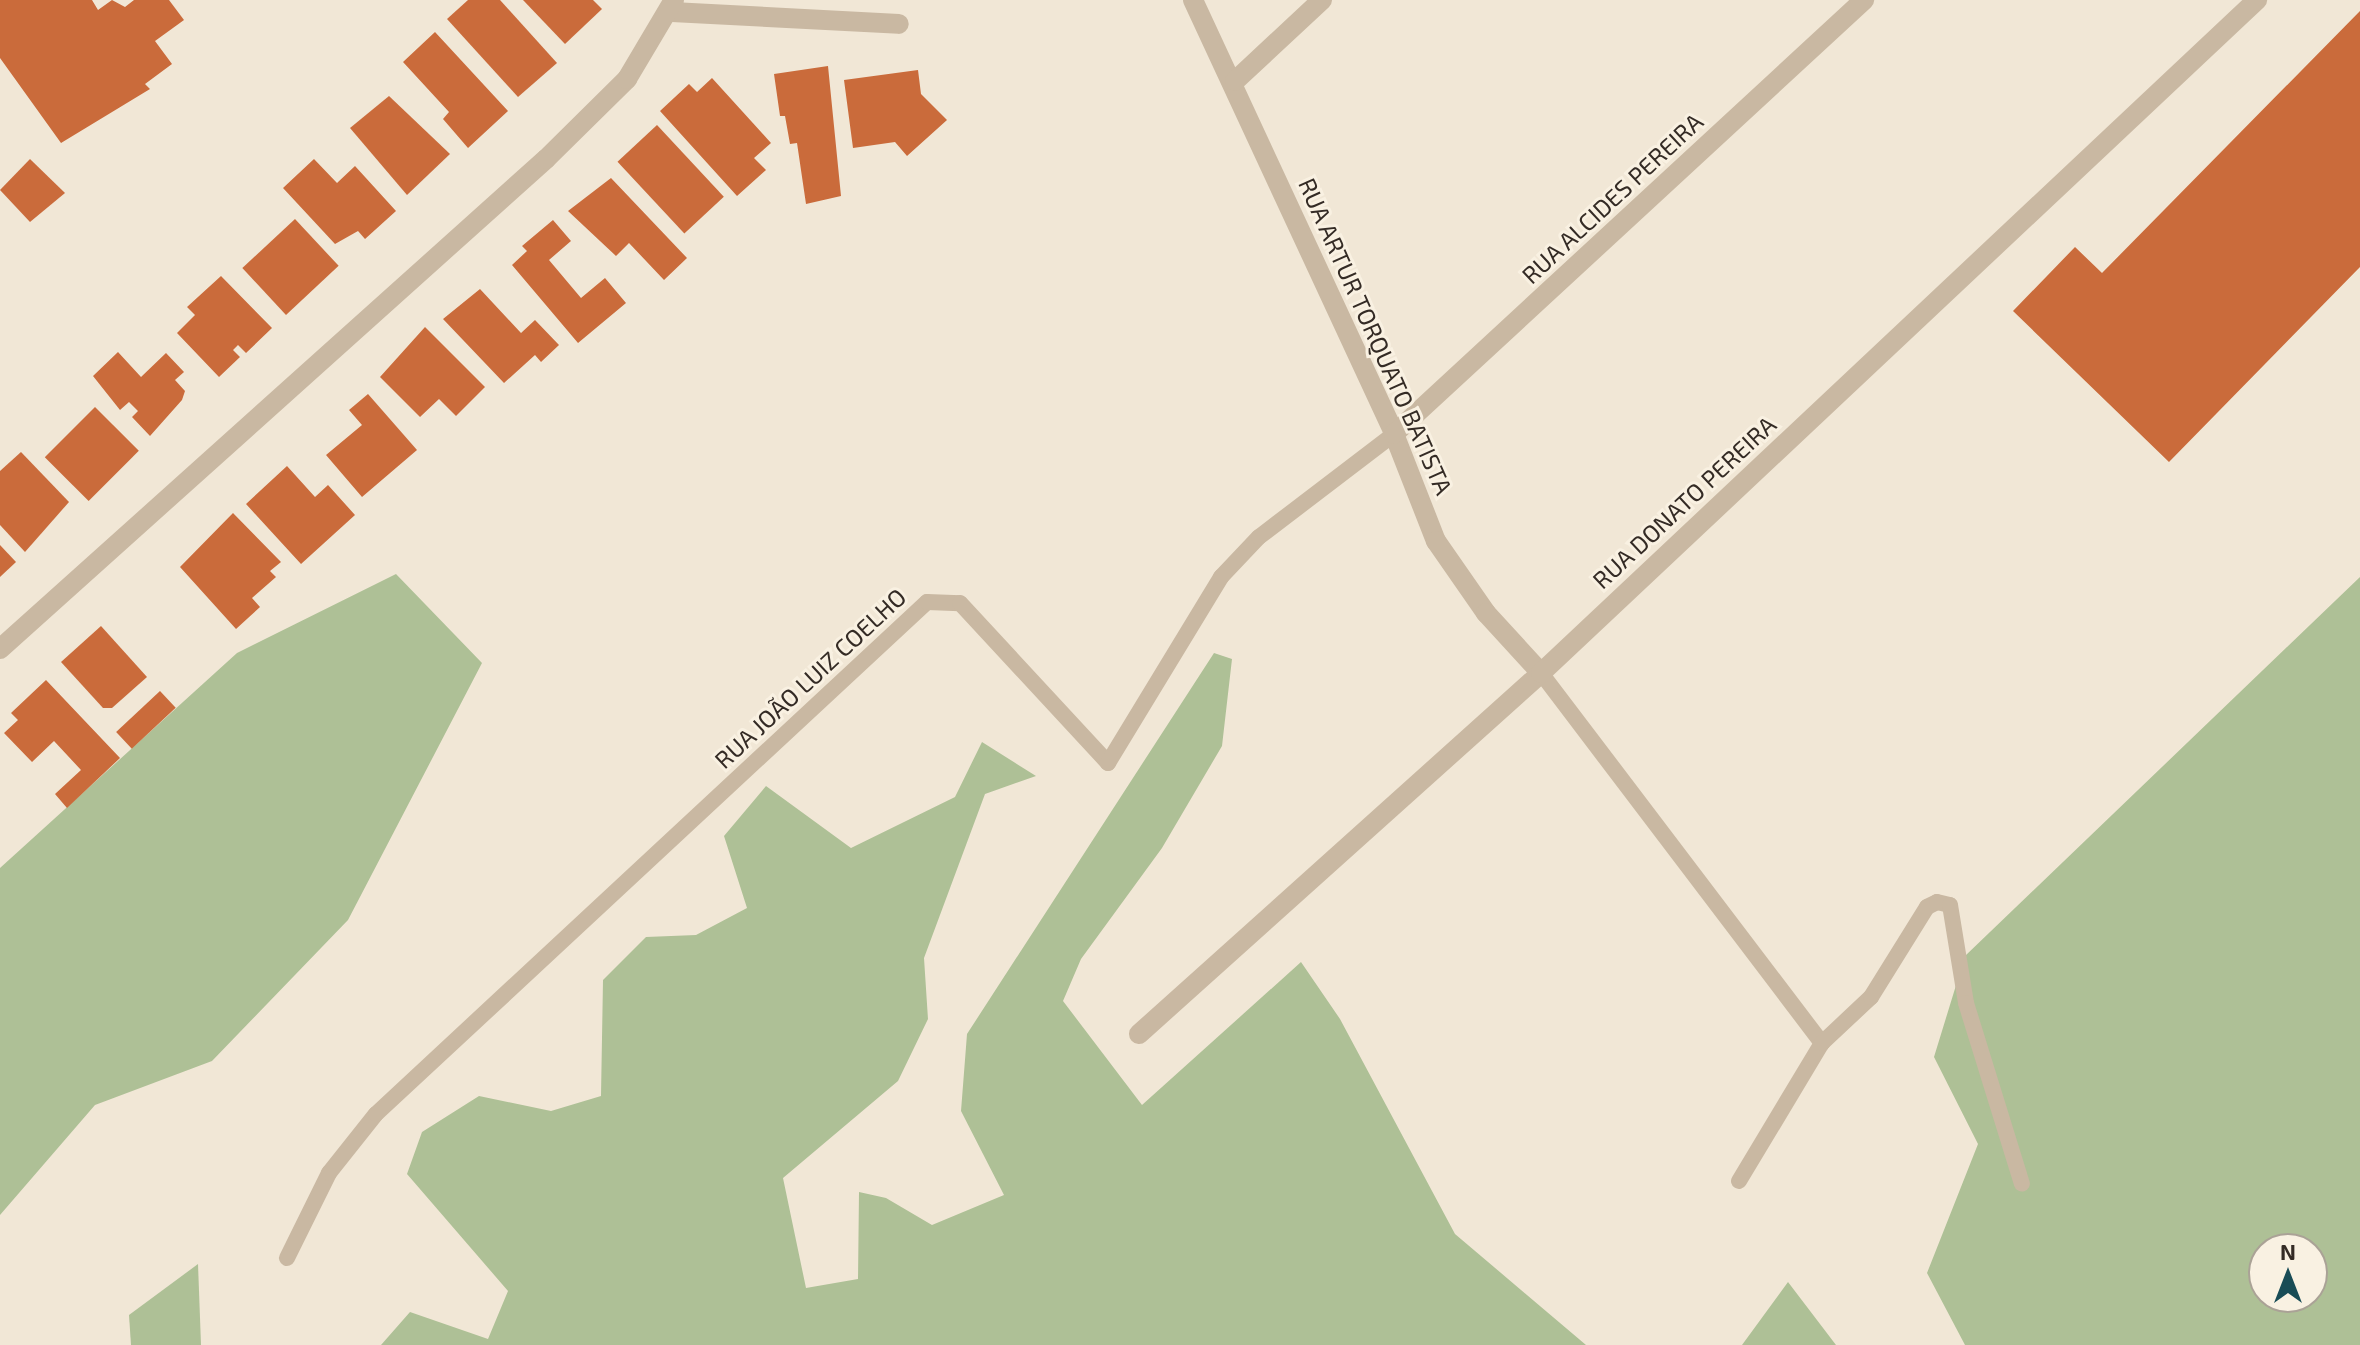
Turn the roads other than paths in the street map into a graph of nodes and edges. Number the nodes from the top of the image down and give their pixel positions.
1 (1193, 0) edge
2 (1322, 0) edge
3 (1864, 0) edge
4 (2257, 0) edge
5 (673, 6) edge
6 (899, 24) dead end
7 (1235, 81) junction
8 (1394, 434) junction
9 (0, 649) edge
10 (1541, 673) junction
11 (1139, 1034) dead end
12 (1822, 1043) junction
13 (1739, 1181) dead end
14 (2022, 1184) dead end
15 (287, 1258) dead end

1 - 7 street, RUA ARTUR TORQUATO BATISTA
2 - 7 street
3 - 8 street, RUA ALCIDES PEREIRA
4 - 10 street, RUA DONATO PEREIRA
5 - 6 street
5 - 9 street
7 - 8 street, RUA ARTUR TORQUATO BATISTA
8 - 10 street, RUA ARTUR TORQUATO BATISTA
8 - 15 lane, RUA JOÃO LUIZ COELHO
10 - 11 street, RUA DONATO PEREIRA
10 - 12 lane
12 - 13 lane
12 - 14 lane

